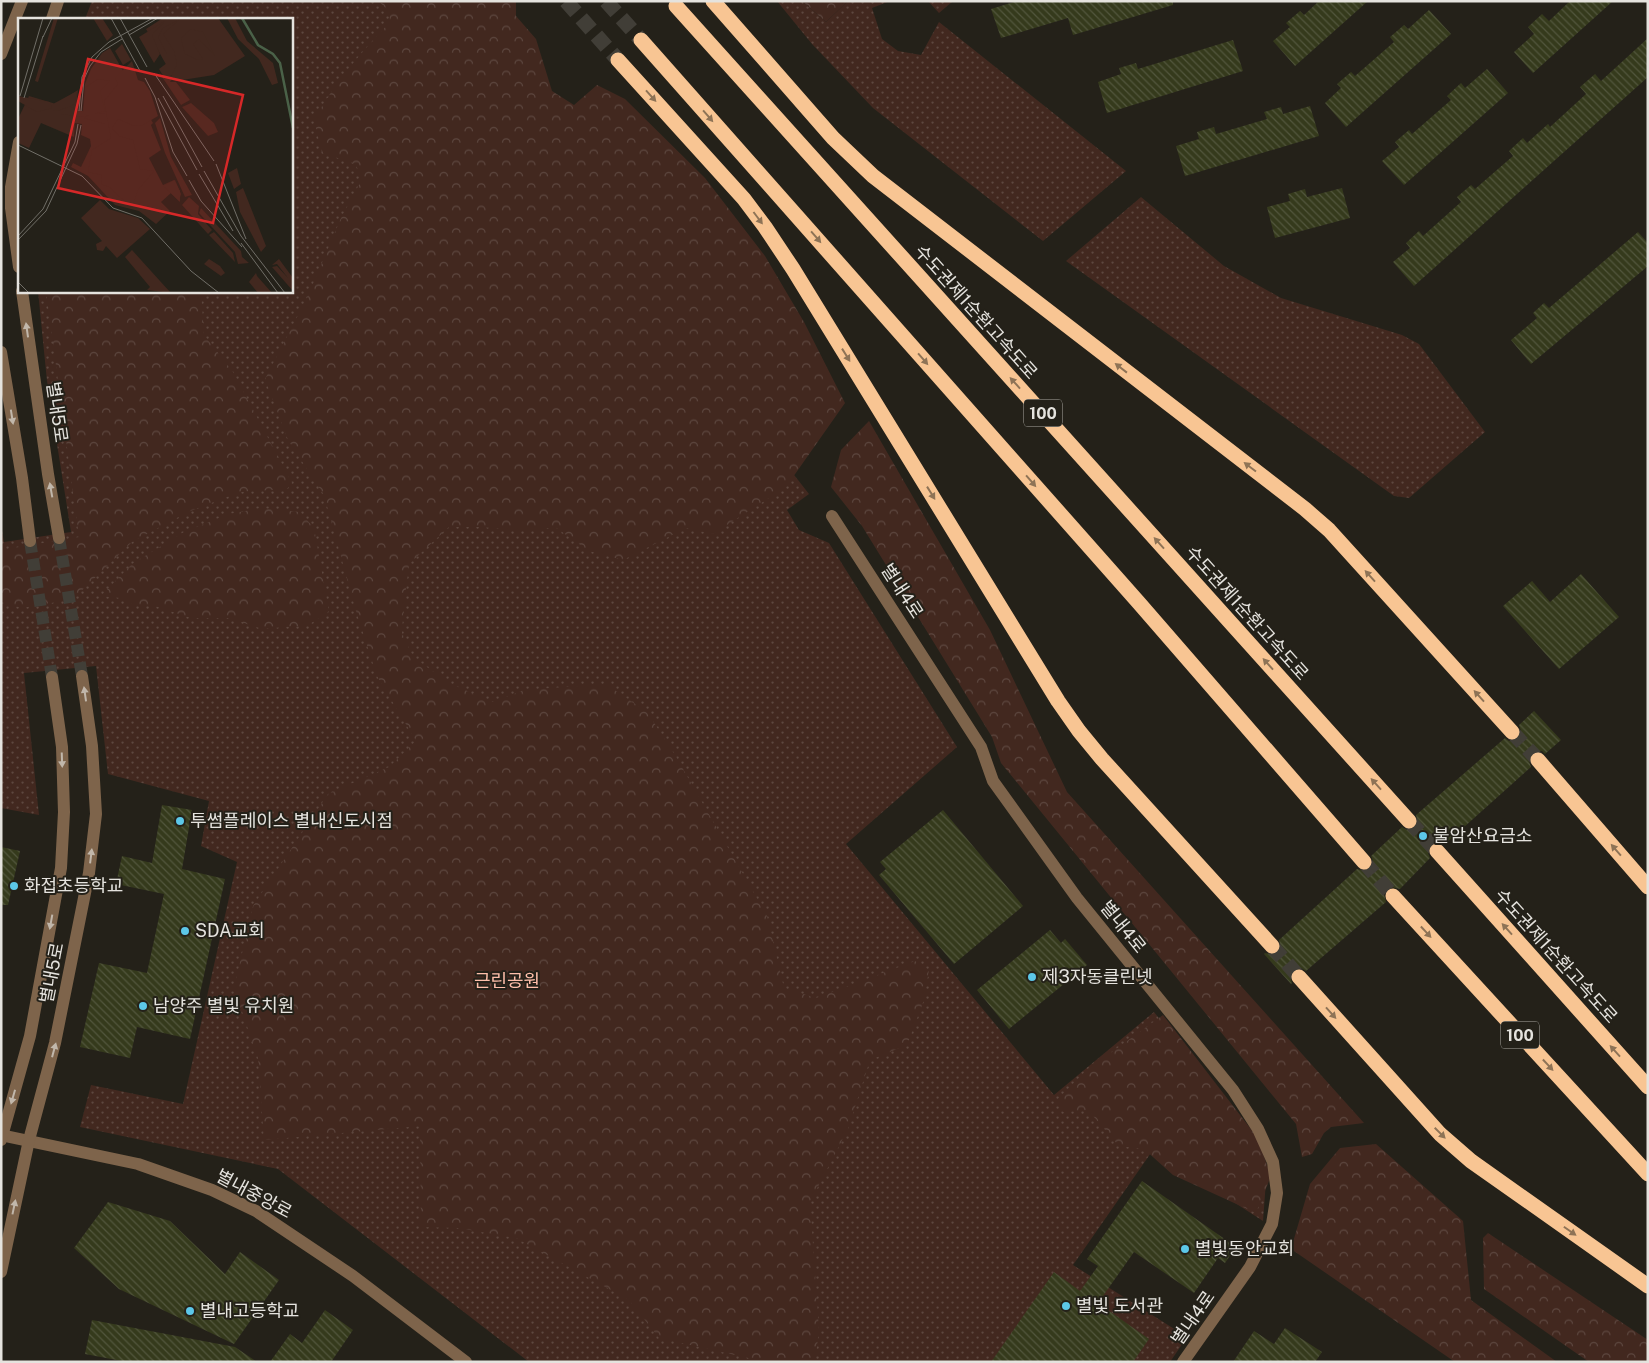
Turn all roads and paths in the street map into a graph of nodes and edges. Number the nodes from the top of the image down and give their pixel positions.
1 (22, 1) edge
2 (58, 1) edge
3 (713, 1) edge
4 (676, 6) dead end
5 (52, 18) edge
6 (641, 40) tunnel mouth
7 (1, 54) edge
8 (618, 60) tunnel mouth
9 (18, 148) edge
10 (18, 259) edge
11 (22, 292) edge
12 (1, 352) edge
13 (832, 516) dead end
14 (59, 538) tunnel mouth
15 (30, 540) tunnel mouth
16 (82, 676) tunnel mouth
17 (52, 677) tunnel mouth
18 (1512, 732) tunnel mouth
19 (1538, 760) tunnel mouth
20 (1409, 821) tunnel mouth
21 (1437, 850) tunnel mouth
22 (1364, 862) tunnel mouth
23 (1648, 887) edge
24 (1393, 896) tunnel mouth
25 (1272, 946) tunnel mouth
26 (1299, 976) tunnel mouth
27 (1648, 1087) edge
28 (2, 1137) edge
29 (29, 1140) junction
30 (1648, 1174) edge
31 (1, 1272) edge
32 (1648, 1286) edge
33 (461, 1358) edge
34 (1183, 1362) edge

1 - 7 street
2 - 5 street
18 -> 3 highway
20 -> 4 highway, 수도권제1순환고속도로 / 100
6 -> 22 highway
8 -> 25 highway
9 - 10 street
14 -> 11 street, 별내5로
12 -> 15 street
13 - 34 street, 별내4로
29 -> 16 street, 별내5로
17 -> 28 street, 별내5로
23 -> 19 highway
27 -> 21 highway, 수도권제1순환고속도로
24 -> 30 highway, 100
26 -> 32 highway
28 - 29 street, 별내중앙로
31 -> 29 street, 별내5로
29 - 33 street, 별내중앙로

